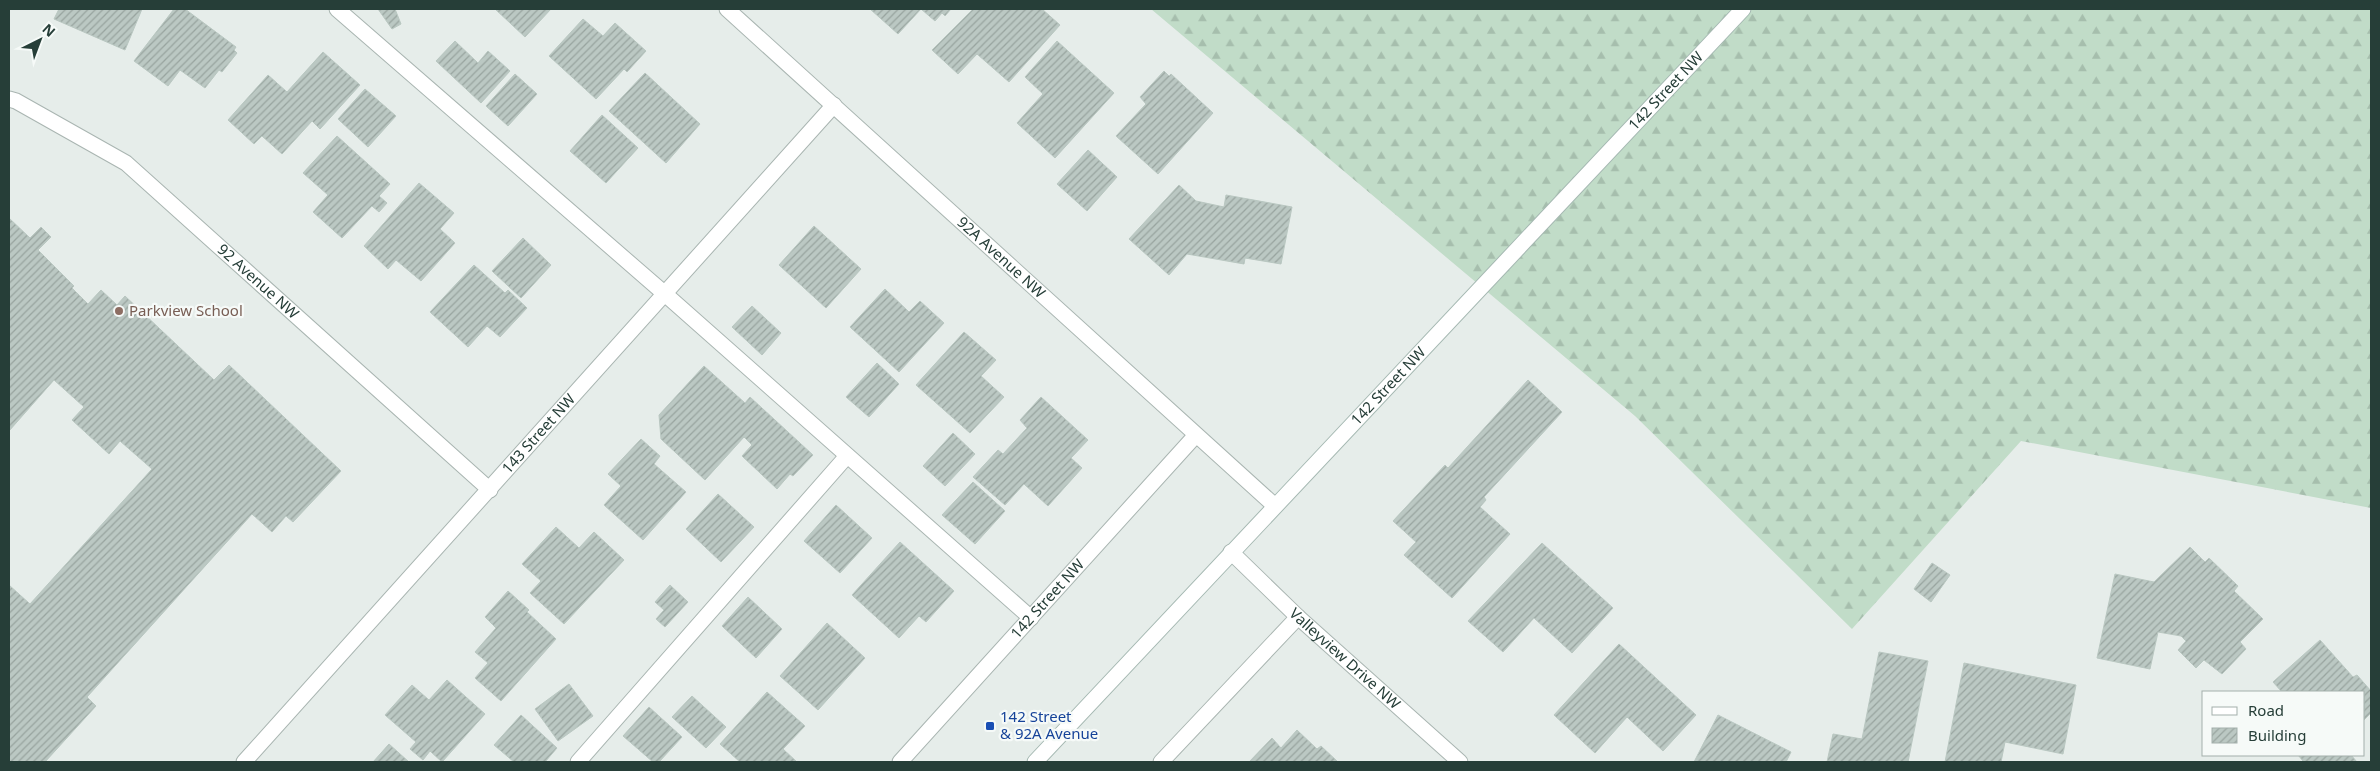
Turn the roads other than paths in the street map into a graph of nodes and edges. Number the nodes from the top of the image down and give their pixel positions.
1 (337, 9) edge
2 (727, 9) edge
3 (1743, 9) edge
4 (9, 99) edge
5 (834, 105) junction
6 (665, 294) junction
7 (1196, 435) junction
8 (848, 456) junction
9 (490, 490) junction
10 (1275, 506) junction
11 (1231, 552) junction
12 (1298, 617) junction
13 (1031, 618) junction
14 (244, 762) edge
15 (578, 762) edge
16 (900, 762) edge
17 (1035, 762) edge
18 (1161, 762) edge
19 (1460, 762) edge

1 - 6 street
2 - 5 street, 92A Avenue NW
3 - 10 street, 142 Street NW
4 - 9 street, 92 Avenue NW
5 - 6 street, 143 Street NW
5 - 7 street, 92A Avenue NW
6 - 8 street
6 - 9 street, 143 Street NW
7 - 10 street, 92A Avenue NW
7 - 13 street, 142 Street NW
8 - 13 street
8 - 15 street
9 - 14 street, 143 Street NW
10 - 11 street, 142 Street NW
11 - 12 street, Valleyview Drive NW
11 - 17 street, 142 Street NW
12 - 18 street
12 - 19 street, Valleyview Drive NW
13 - 16 street, 142 Street NW

